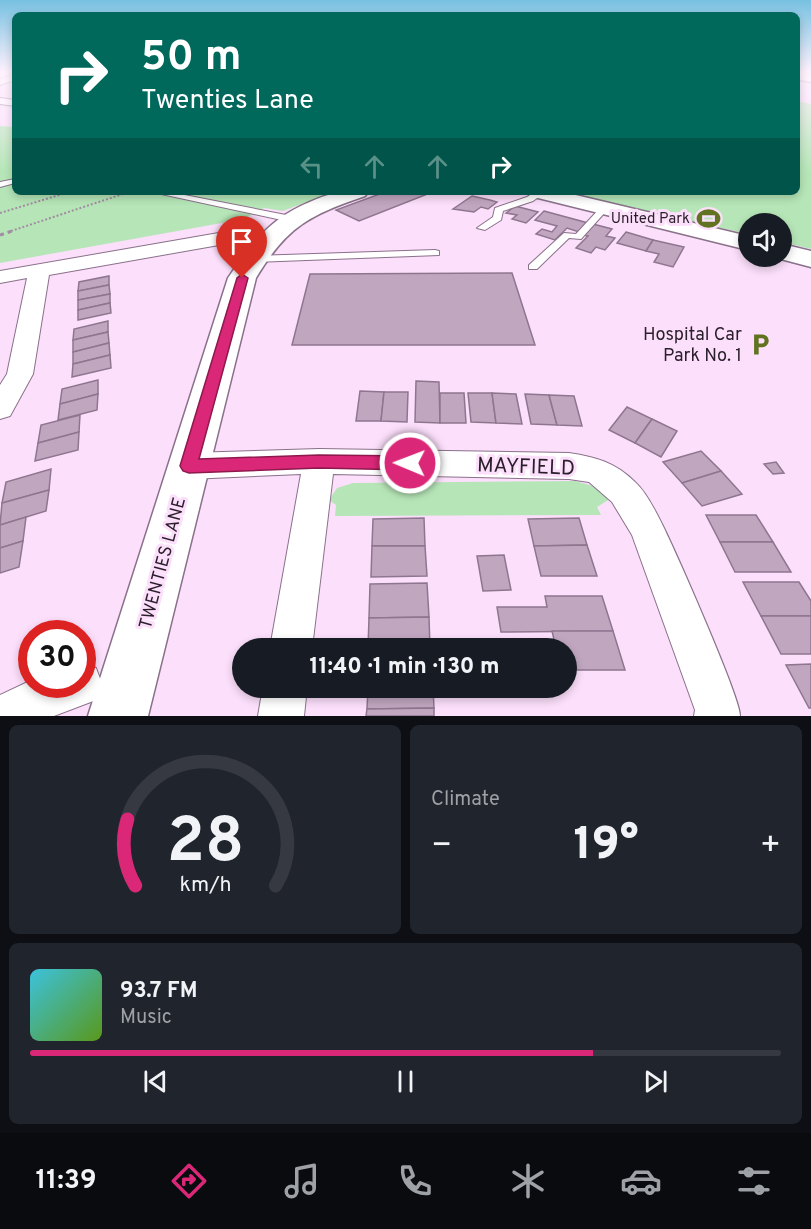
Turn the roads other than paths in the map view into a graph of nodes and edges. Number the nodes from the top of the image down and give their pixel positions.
1 (163, 195) edge
2 (348, 195) edge
3 (536, 195) edge
4 (550, 195) edge
5 (604, 209) junction
6 (482, 228) dead end
7 (271, 239) junction
8 (738, 241) edge
9 (435, 253) dead end
10 (792, 254) edge
11 (811, 259) edge
12 (533, 267) dead end
13 (39, 270) junction
14 (0, 277) edge
15 (0, 409) edge
16 (319, 461) junction
17 (189, 466) junction
18 (292, 638) edge
19 (133, 669) junction
20 (96, 680) edge
21 (42, 698) edge
22 (283, 698) edge
23 (7, 716) edge
24 (118, 716) edge
25 (281, 716) edge
26 (717, 716) edge

1 - 7 lane
2 - 7 street
3 - 6 lane
4 - 5 street
5 - 8 street
5 - 12 lane
7 - 9 lane
7 - 13 street
7 - 17 street, TWENTIES LANE
10 - 11 street
13 - 14 street
13 - 15 street
16 - 17 street, MAYFIELD
16 - 18 street
16 - 26 street, MAYFIELD
17 - 19 street, TWENTIES LANE
19 - 20 street
19 - 24 street, TWENTIES LANE
21 - 23 street
22 - 25 street

